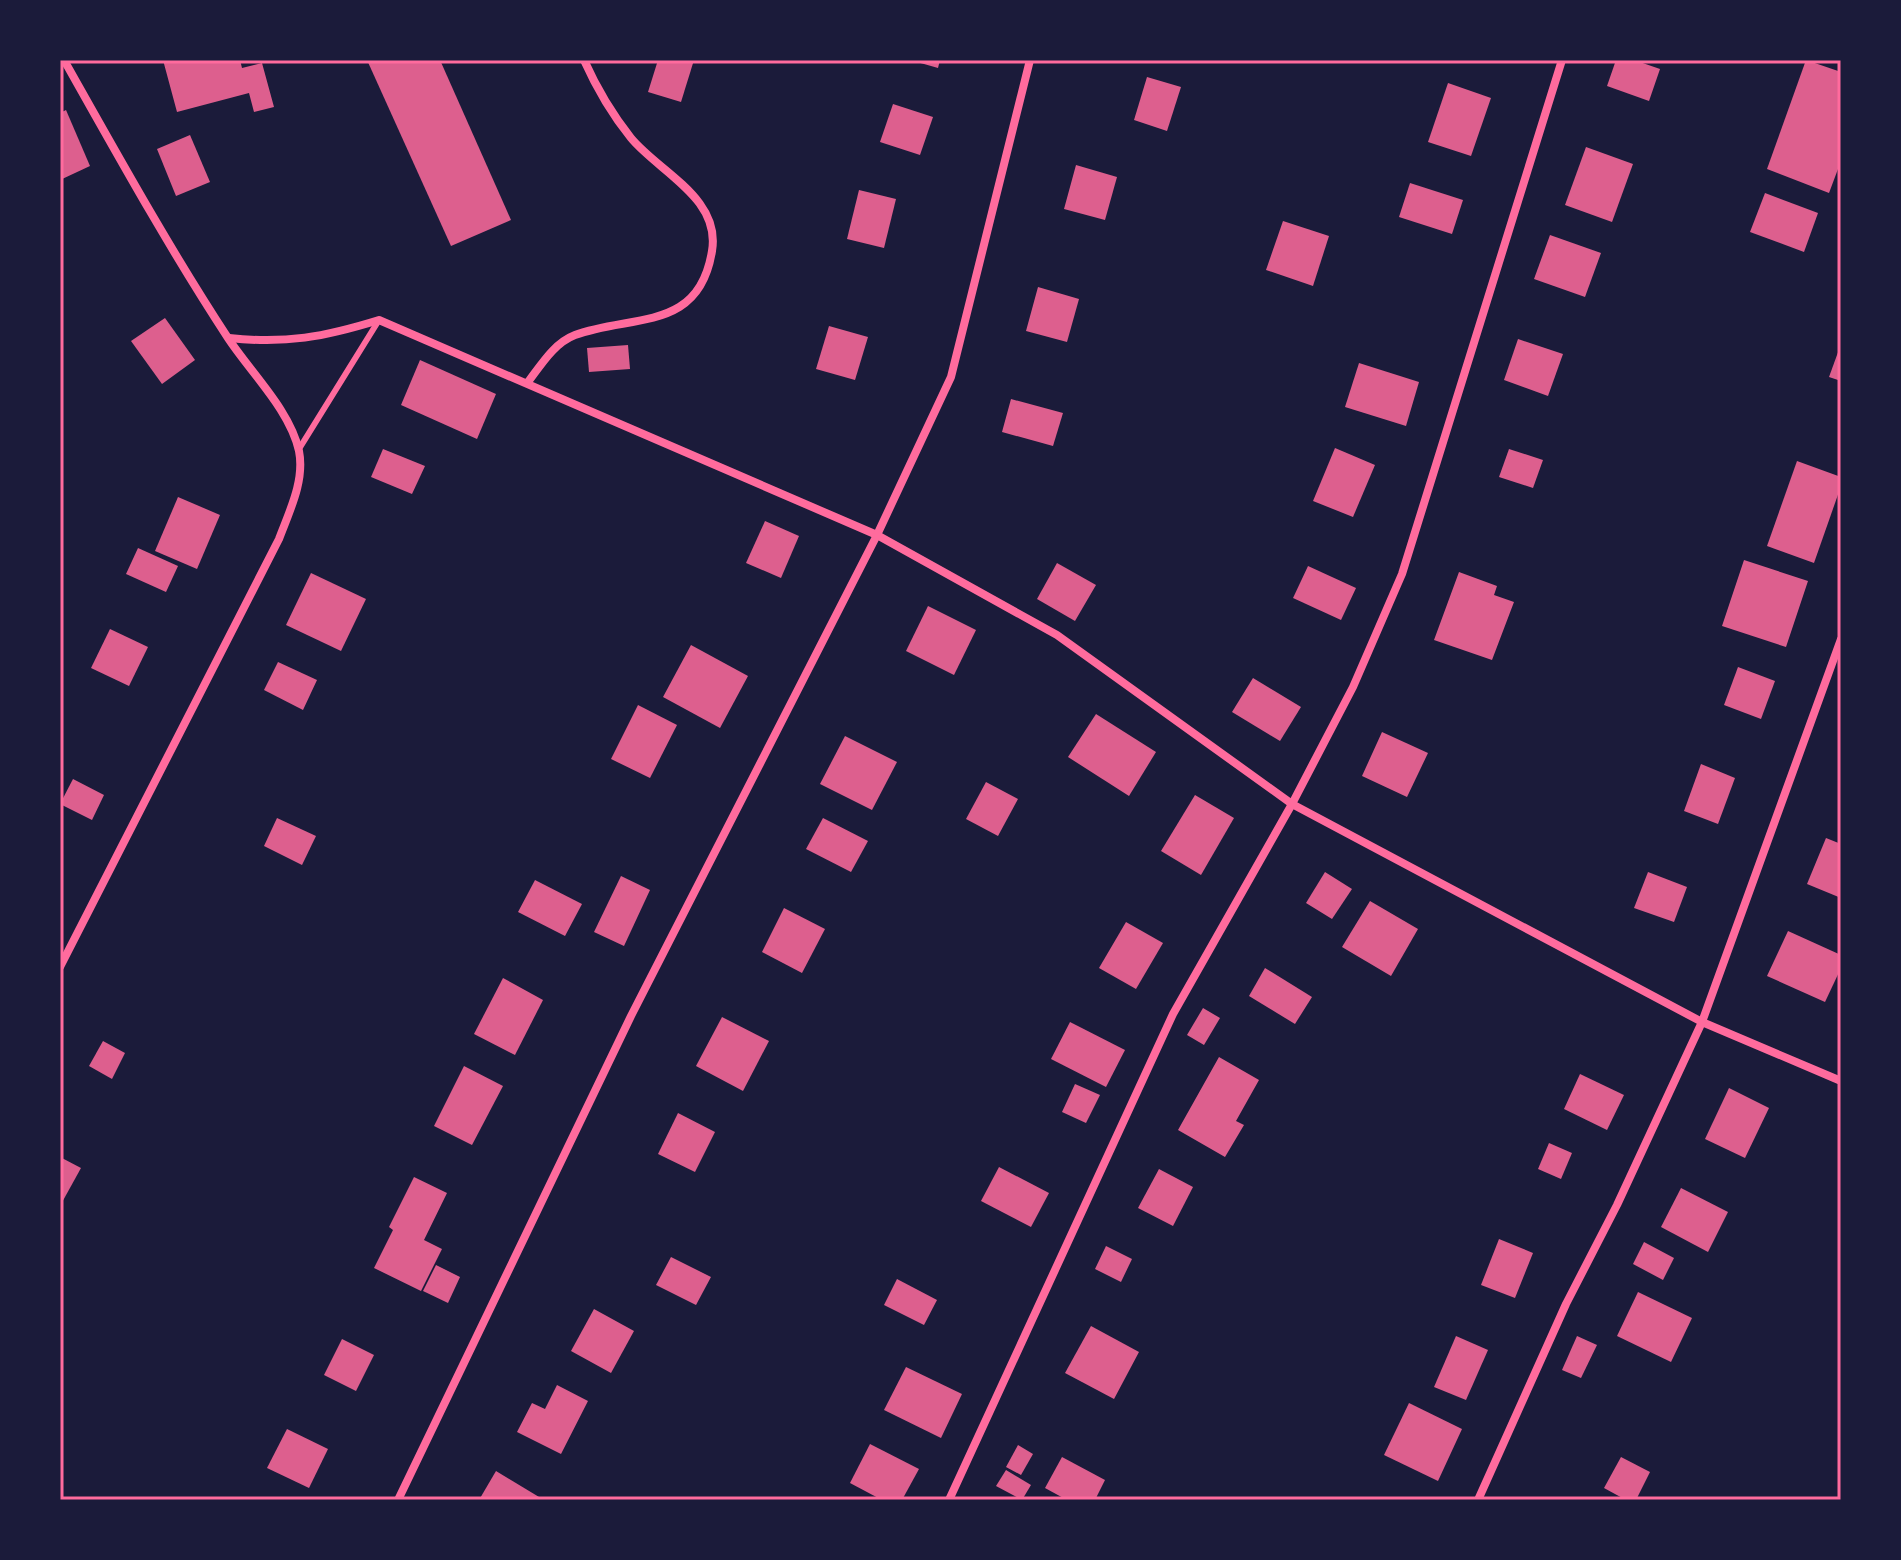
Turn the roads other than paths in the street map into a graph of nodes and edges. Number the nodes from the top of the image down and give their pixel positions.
1 (61, 60) edge
2 (584, 60) edge
3 (1030, 60) edge
4 (1562, 60) edge
5 (379, 320) junction
6 (229, 338) junction
7 (528, 382) junction
8 (299, 449) junction
9 (877, 535) junction
10 (1841, 639) edge
11 (1292, 804) junction
12 (60, 967) edge
13 (1702, 1022) junction
14 (1841, 1081) edge
15 (398, 1500) edge
16 (949, 1500) edge
17 (1478, 1500) edge

1 - 6 street
2 - 7 street
3 - 9 street
4 - 11 street
5 - 6 street
5 - 7 street
5 - 8 lane
6 - 8 street
7 - 9 street
8 - 12 street
9 - 11 street
9 - 15 street
10 - 13 street
11 - 13 street
11 - 16 street
13 - 14 street
13 - 17 street

